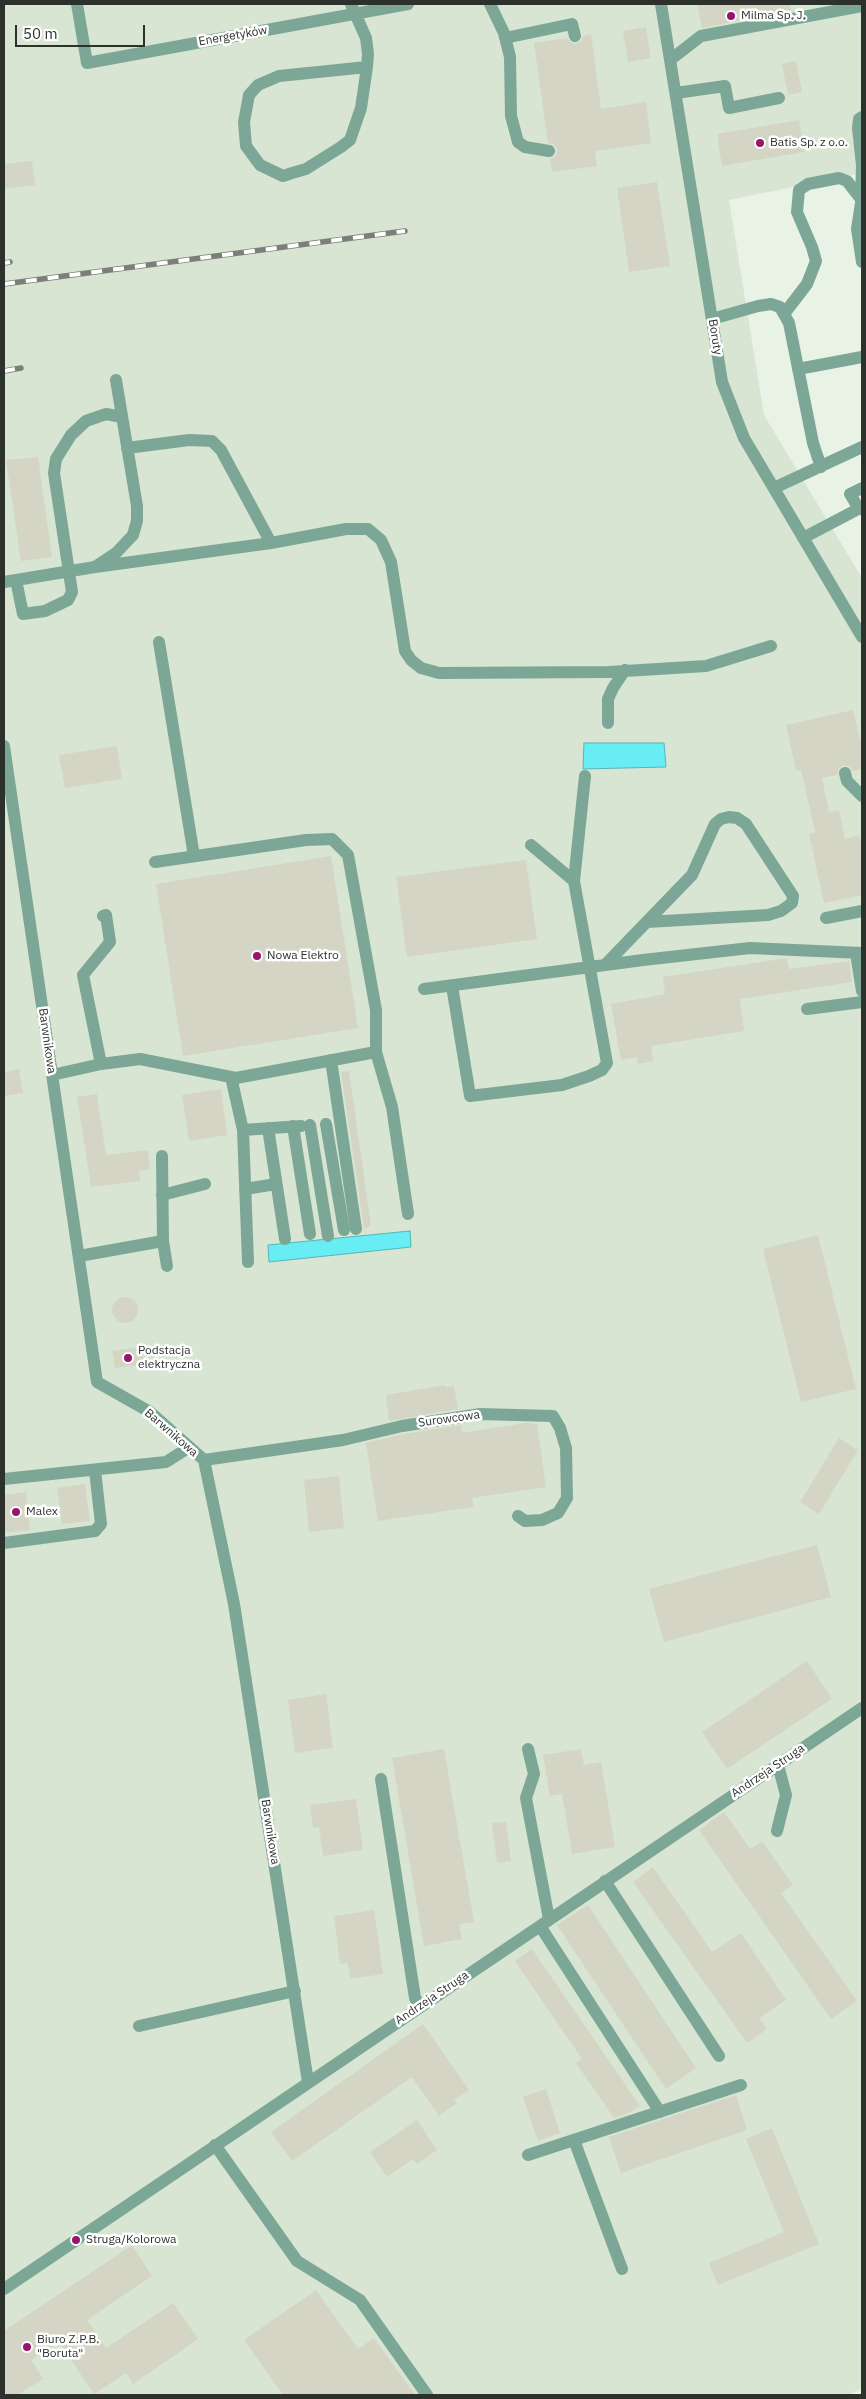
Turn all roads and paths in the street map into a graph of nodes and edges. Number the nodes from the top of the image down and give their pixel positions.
1 (77, 4) edge
2 (408, 4) edge
3 (490, 4) edge
4 (661, 4) edge
5 (862, 6) edge
6 (353, 9) edge
7 (576, 36) dead end
8 (505, 38) junction
9 (670, 60) junction
10 (367, 67) junction
11 (676, 93) junction
12 (779, 98) dead end
13 (862, 116) edge
14 (549, 151) dead end
15 (862, 199) edge
16 (860, 228) edge
17 (862, 262) edge
18 (784, 314) junction
19 (712, 319) junction
20 (862, 357) edge
21 (798, 368) junction
22 (116, 380) dead end
23 (122, 417) junction
24 (862, 447) edge
25 (127, 448) junction
26 (821, 467) junction
27 (774, 488) junction
28 (862, 488) edge
29 (860, 508) edge
30 (803, 538) junction
31 (271, 543) junction
32 (94, 567) junction
33 (69, 571) junction
34 (10, 581) edge
35 (862, 637) edge
36 (159, 642) dead end
37 (771, 646) dead end
38 (625, 670) junction
39 (608, 723) dead end
40 (4, 746) edge
41 (845, 772) dead end
42 (585, 776) dead end
43 (862, 796) edge
44 (531, 845) dead end
45 (194, 856) junction
46 (155, 862) dead end
47 (574, 882) junction
48 (862, 911) edge
49 (104, 916) dead end
50 (826, 918) dead end
51 (647, 922) junction
52 (859, 953) edge
53 (605, 965) junction
54 (590, 967) junction
55 (452, 986) junction
56 (424, 989) dead end
57 (862, 991) edge
58 (862, 1002) edge
59 (807, 1009) dead end
60 (376, 1052) junction
61 (331, 1060) junction
62 (101, 1064) junction
63 (52, 1075) junction
64 (231, 1077) junction
65 (340, 1122) junction
66 (326, 1124) junction
67 (310, 1125) junction
68 (293, 1126) junction
69 (268, 1128) junction
70 (243, 1130) junction
71 (162, 1156) dead end
72 (316, 1164) junction
73 (300, 1167) junction
74 (205, 1184) dead end
75 (276, 1184) junction
76 (245, 1189) junction
77 (338, 1193) junction
78 (162, 1195) junction
79 (322, 1198) junction
80 (305, 1202) junction
81 (408, 1214) dead end
82 (310, 1234) dead end
83 (328, 1236) dead end
84 (284, 1239) dead end
85 (163, 1241) junction
86 (79, 1256) junction
87 (248, 1262) dead end
88 (167, 1266) dead end
89 (188, 1448) junction
90 (204, 1460) junction
91 (95, 1470) junction
92 (4, 1479) edge
93 (518, 1516) dead end
94 (4, 1543) edge
95 (862, 1708) edge
96 (528, 1749) dead end
97 (778, 1765) junction
98 (381, 1778) dead end
99 (777, 1831) dead end
100 (605, 1881) junction
101 (544, 1922) junction
102 (294, 1991) junction
103 (420, 2006) junction
104 (139, 2026) dead end
105 (719, 2056) dead end
106 (308, 2082) junction
107 (741, 2085) dead end
108 (660, 2112) junction
109 (574, 2140) junction
110 (215, 2145) junction
111 (528, 2155) dead end
112 (622, 2268) dead end
113 (4, 2289) edge
114 (427, 2395) edge

1 - 6 street, Energetyków
2 - 6 street, Energetyków
3 - 8 street
4 - 9 street, Boruty
5 - 9 street
6 - 10 street
7 - 8 street
8 - 14 street
9 - 11 street, Boruty
10 - 10 street
11 - 12 street
11 - 19 street, Boruty
13 - 15 street
15 - 16 street
15 - 18 street
16 - 17 street
18 - 19 street
18 - 21 street
19 - 27 street, Boruty
20 - 21 street
21 - 26 street
22 - 23 street
23 - 25 street
23 - 33 street
24 - 26 street
25 - 31 street
25 - 32 street
26 - 27 street
27 - 30 street, Boruty
28 - 29 street
29 - 30 street
30 - 35 street, Boruty
31 - 32 street
31 - 38 street
32 - 33 street
33 - 34 street
33 - 34 street
36 - 45 street
37 - 38 street
38 - 39 street
40 - 63 street, Barwnikowa
41 - 43 street
42 - 47 street
44 - 47 street
45 - 46 street
45 - 60 street
47 - 54 street
48 - 50 street
49 - 62 street
51 - 51 street
51 - 53 street
52 - 53 street
52 - 57 street
53 - 54 street
54 - 55 street
54 - 55 street
55 - 56 street
58 - 59 street
60 - 61 street
60 - 81 street
61 - 64 street
61 - 65 street
62 - 63 street
62 - 64 street
63 - 86 street, Barwnikowa
64 - 70 street
65 - 66 street
65 - 77 street
66 - 67 street
66 - 77 street
67 - 68 street
67 - 72 street
68 - 69 street
68 - 73 street
69 - 70 street
69 - 75 street
70 - 76 street
71 - 78 street
72 - 73 street
72 - 79 street
73 - 80 street
74 - 78 street
75 - 76 street
75 - 84 street
76 - 87 street
77 - 79 street
78 - 85 street
79 - 80 street
79 - 83 street
80 - 82 street
85 - 86 street
85 - 88 street
86 - 89 street, Barwnikowa
89 - 90 street, Barwnikowa
89 - 91 street
90 - 93 street, Surowcowa
90 - 102 street, Barwnikowa
91 - 92 street
91 - 94 street
95 - 97 street, Andrzeja Struga
96 - 101 street
97 - 99 street
97 - 100 street, Andrzeja Struga
98 - 103 street
100 - 101 street, Andrzeja Struga
100 - 105 street
101 - 103 street, Andrzeja Struga
101 - 108 street
102 - 104 street
102 - 106 street, Barwnikowa
103 - 106 street, Andrzeja Struga
106 - 110 street, Andrzeja Struga
107 - 108 street
108 - 109 street
109 - 111 street
109 - 112 street
110 - 113 street, Andrzeja Struga
110 - 114 street

